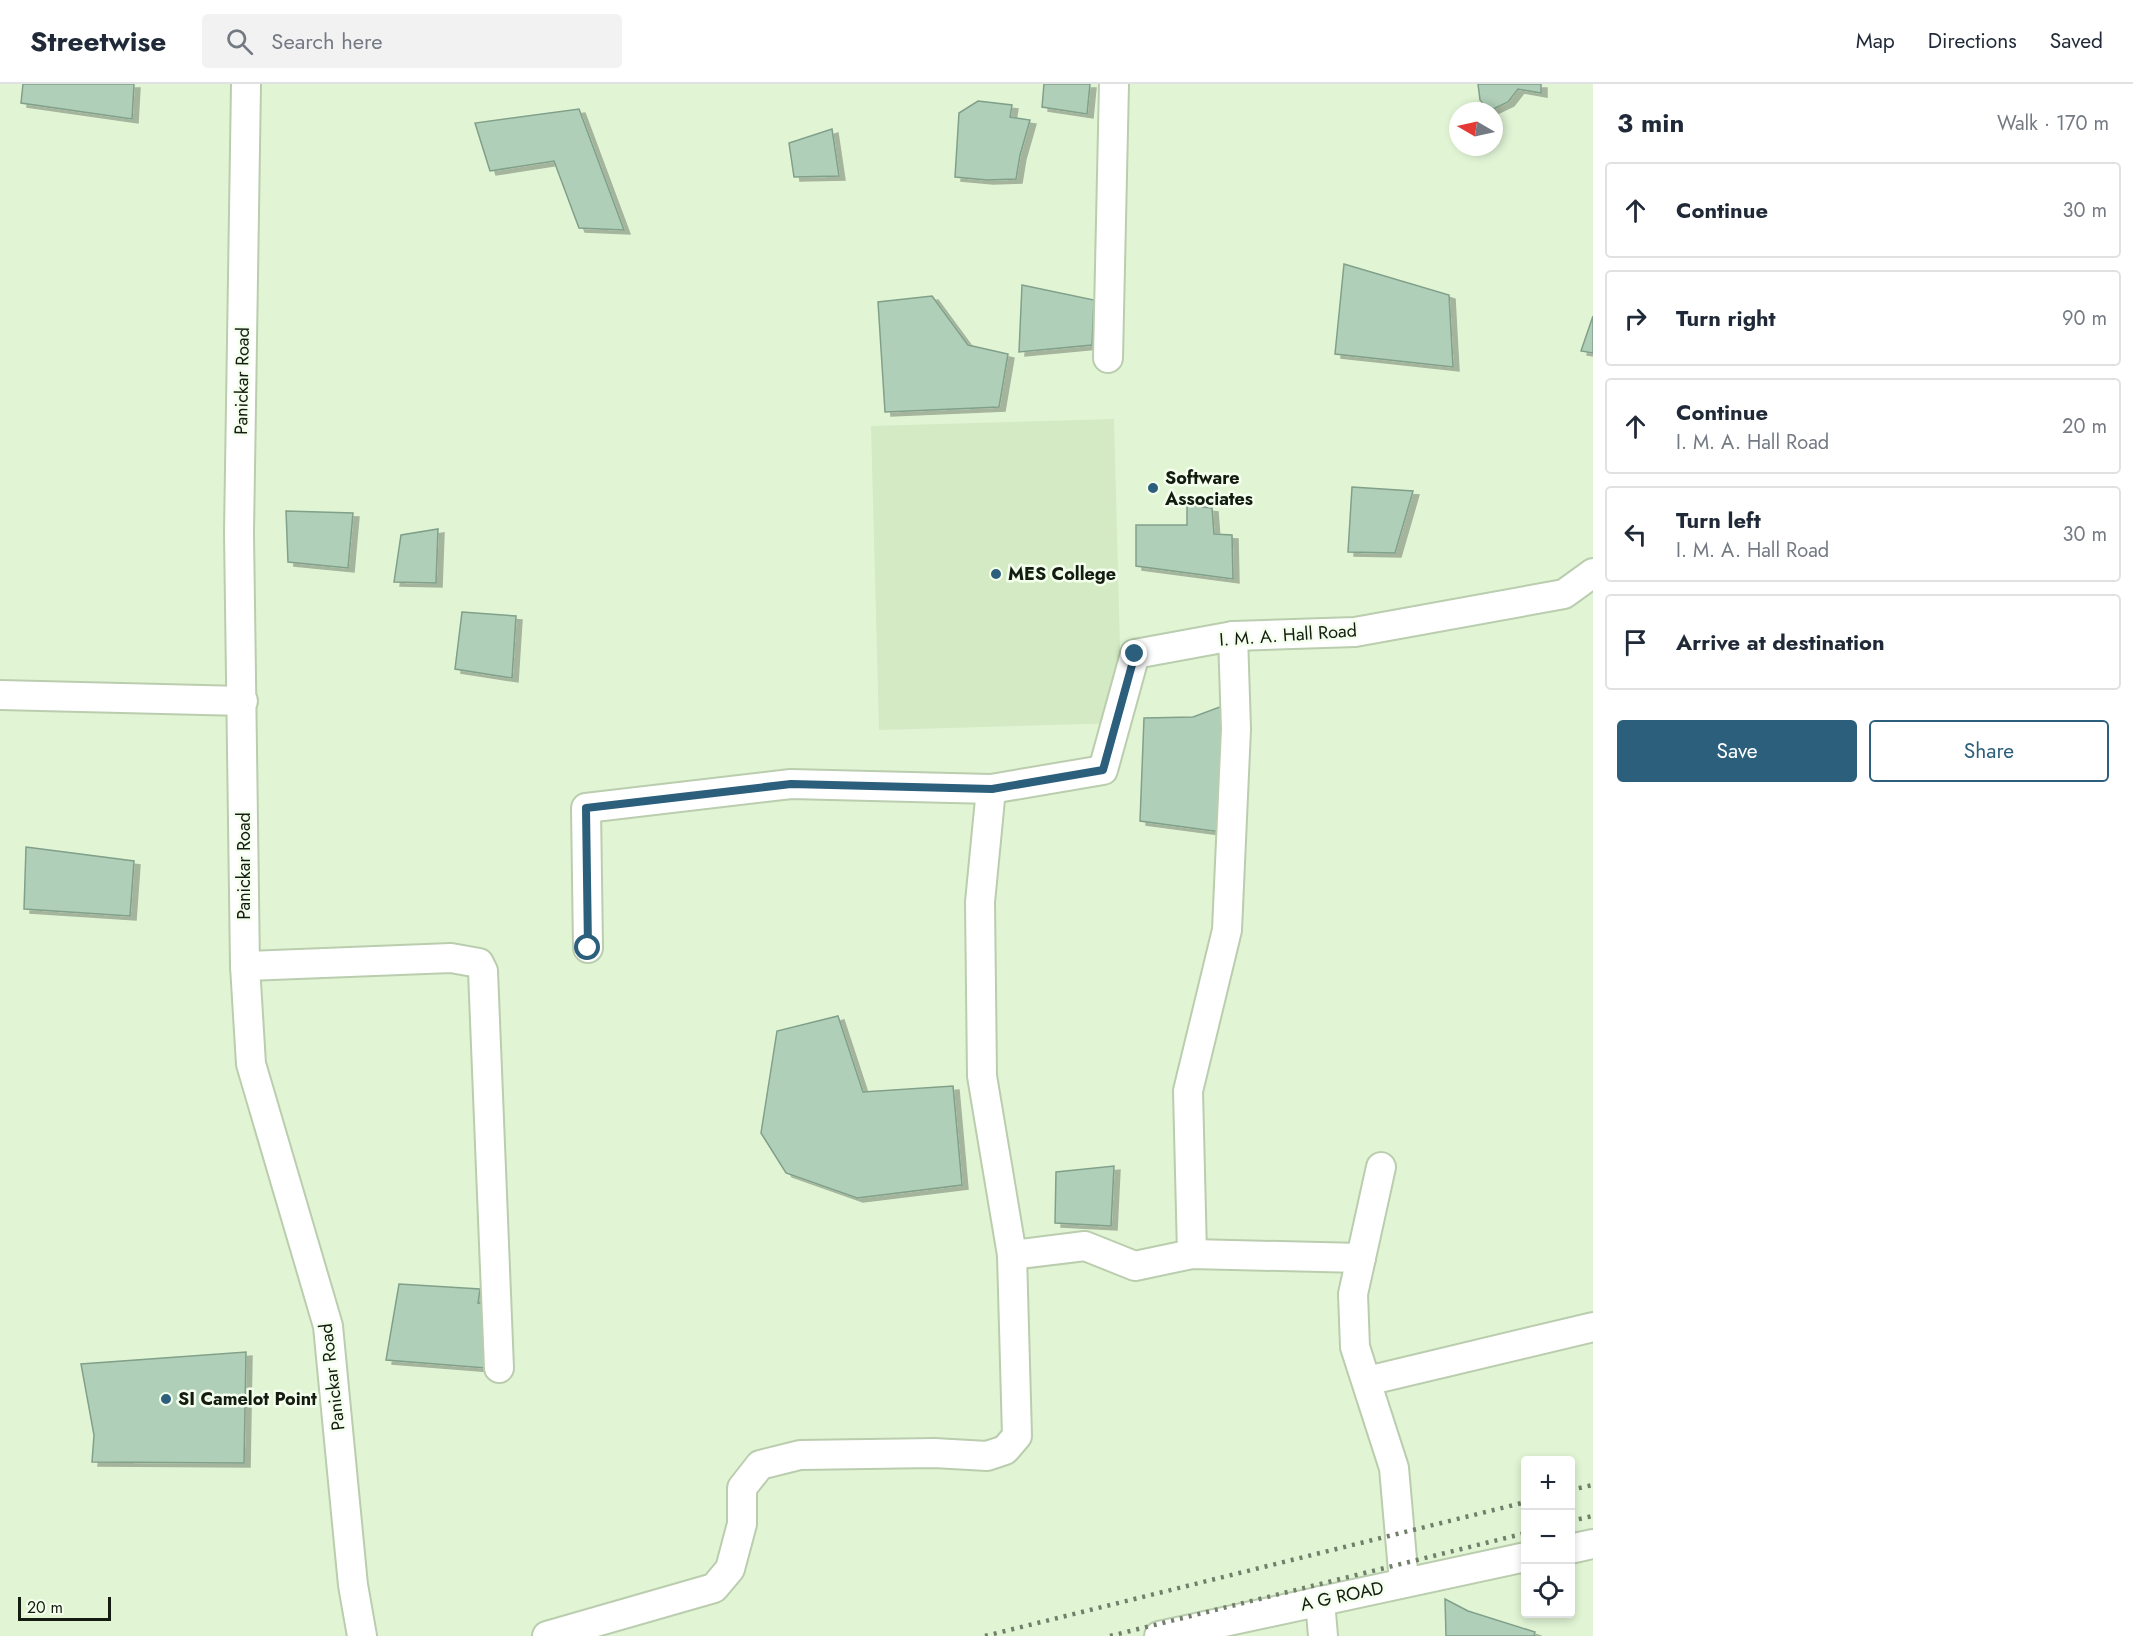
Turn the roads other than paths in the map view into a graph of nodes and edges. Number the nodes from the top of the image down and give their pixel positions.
1 (246, 84) edge
2 (1114, 84) edge
3 (1108, 358) dead end
4 (1593, 573) edge
5 (1233, 636) junction
6 (0, 695) edge
7 (243, 701) junction
8 (992, 789) junction
9 (588, 948) dead end
10 (245, 966) junction
11 (1381, 1167) dead end
12 (1192, 1254) junction
13 (1012, 1255) junction
14 (1361, 1258) junction
15 (1593, 1327) edge
16 (499, 1368) dead end
17 (1367, 1381) junction
18 (1593, 1544) edge
19 (1575, 1548) edge
20 (1521, 1558) edge
21 (1404, 1582) junction
22 (1320, 1601) junction
23 (362, 1636) edge
24 (547, 1636) edge
25 (1159, 1636) edge
26 (1323, 1636) edge

1 - 7 street, Panickar Road
2 - 3 street
4 - 5 street, I. M. A. Hall Road
5 - 8 street, I. M. A. Hall Road
5 - 12 street
6 - 7 street
7 - 10 street, Panickar Road
8 - 9 street
8 - 13 street
10 - 16 street
10 - 23 street, Panickar Road
11 - 14 street
12 - 13 street
12 - 14 street
13 - 24 street
14 - 17 street
15 - 17 street
17 - 21 street
18 - 19 street
20 - 21 street, A G ROAD
21 - 22 street, A G ROAD
22 - 25 street, A G ROAD
22 - 26 street

